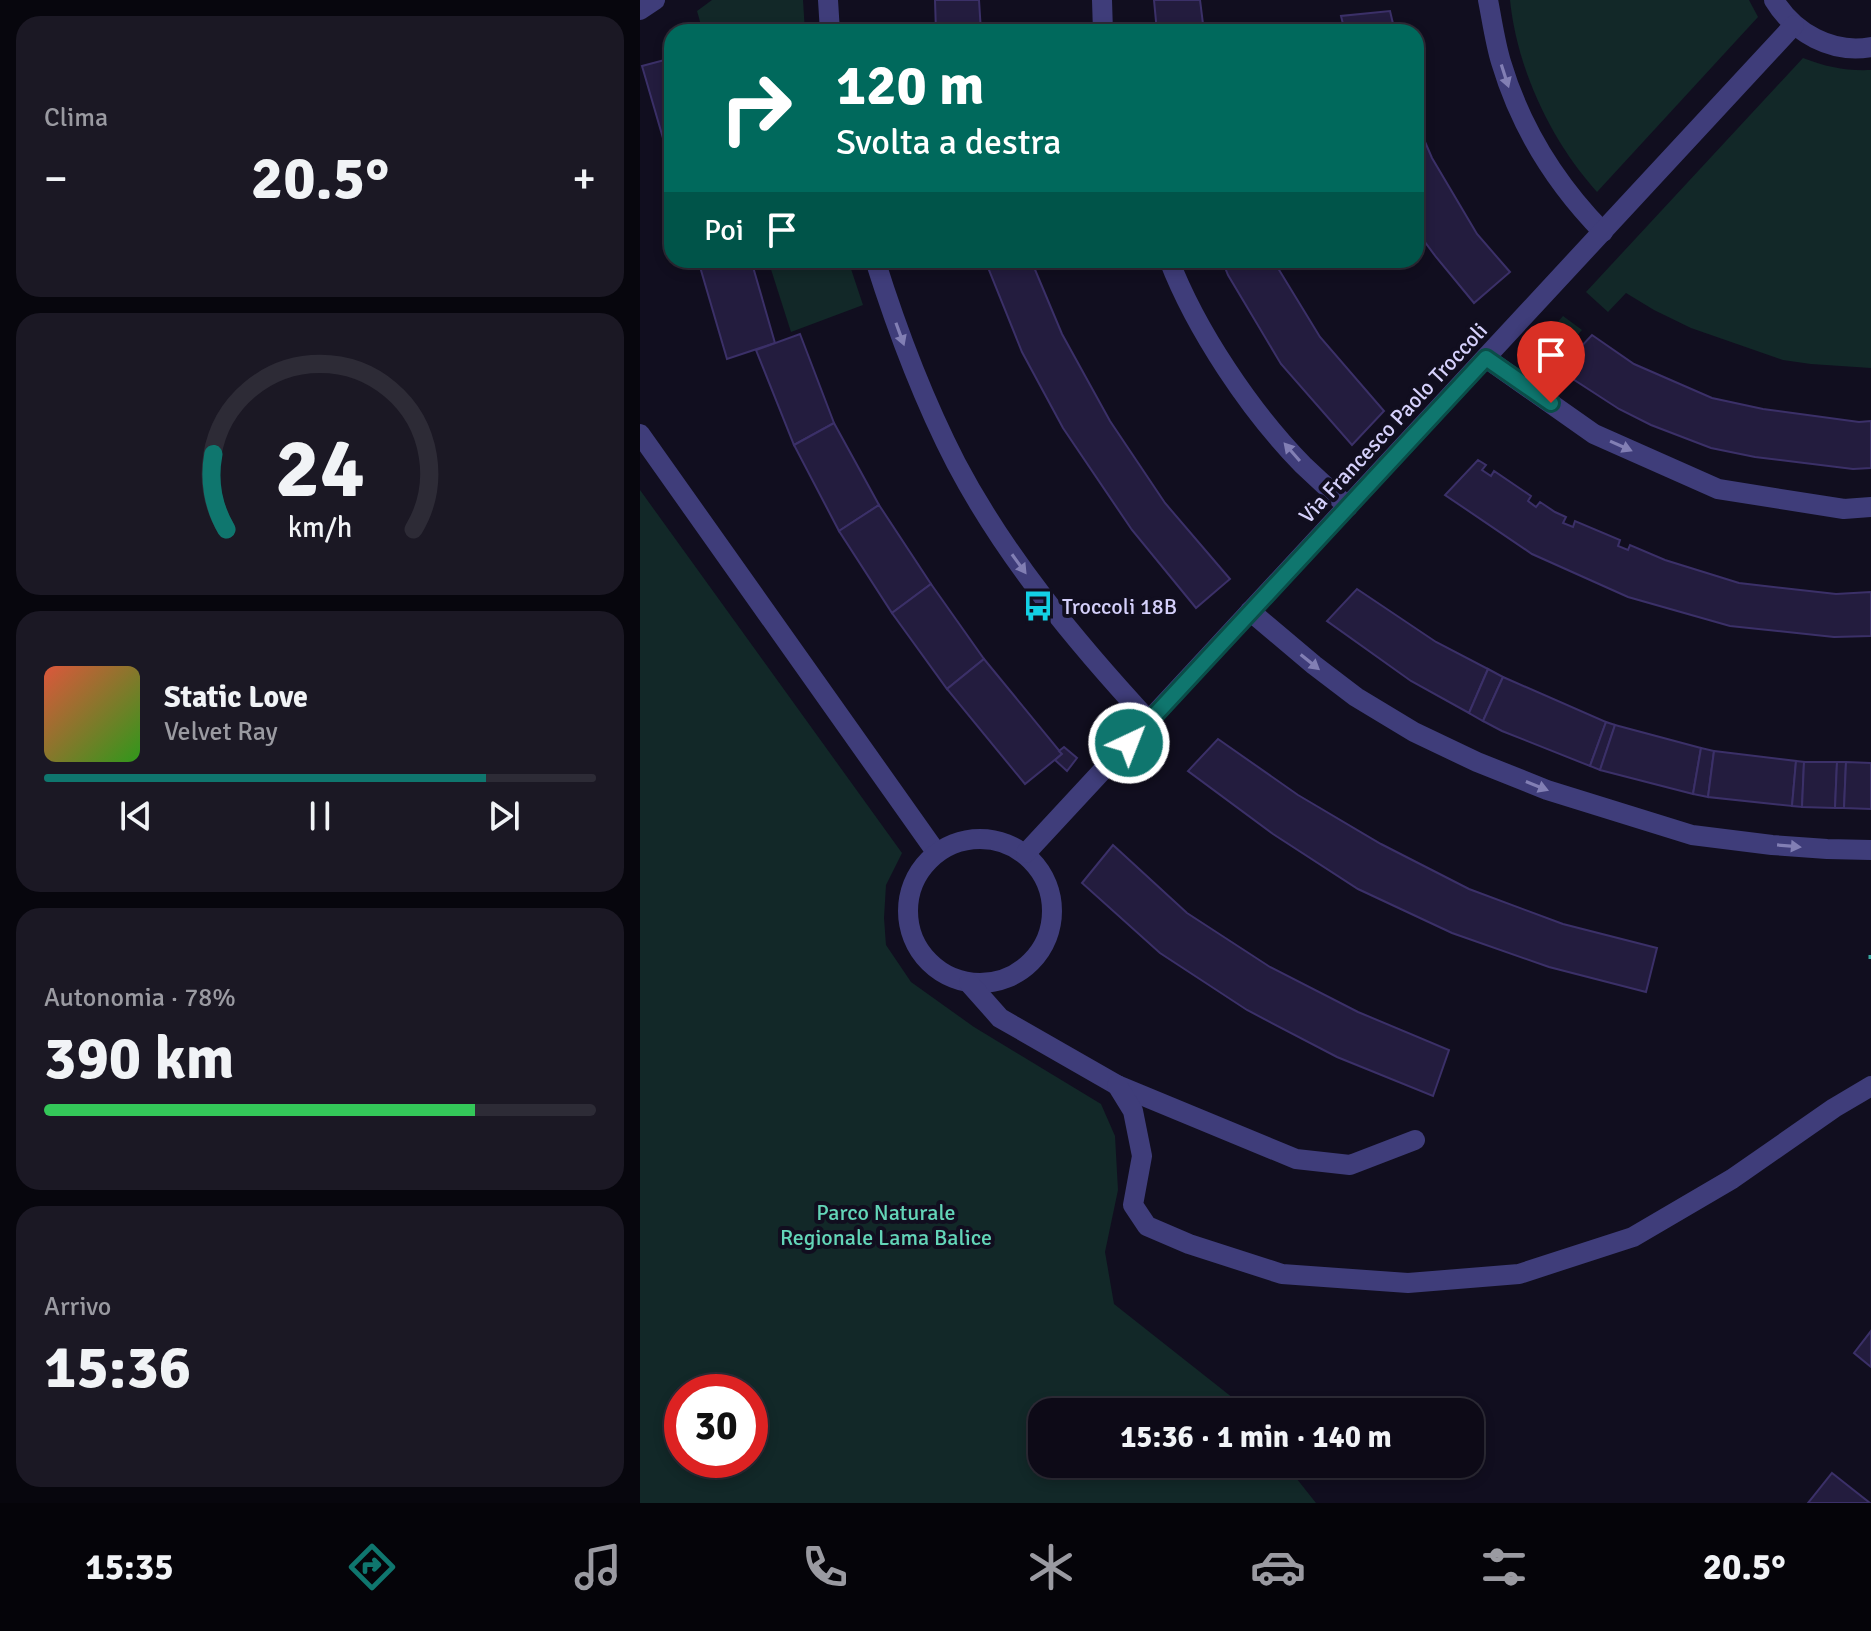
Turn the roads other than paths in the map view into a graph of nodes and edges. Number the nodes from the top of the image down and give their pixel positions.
1 (655, 0) edge
2 (828, 0) edge
3 (1102, 0) edge
4 (1488, 0) edge
5 (1774, 0) edge
6 (640, 10) edge
7 (830, 24) edge
8 (1103, 24) edge
9 (1794, 25) junction
10 (1871, 47) edge
11 (1603, 232) junction
12 (878, 268) edge
13 (1173, 268) edge
14 (1486, 358) junction
15 (640, 434) edge
16 (1348, 507) junction
17 (1871, 507) edge
18 (1250, 611) junction
19 (1149, 721) junction
20 (1871, 850) edge
21 (936, 852) junction
22 (1026, 853) junction
23 (969, 983) junction
24 (1117, 1085) junction
25 (1871, 1086) edge
26 (1415, 1140) dead end

1 - 6 street
2 - 7 street
3 - 8 street
4 -> 11 street
5 - 9 street
9 - 10 street
9 - 11 street, Via Francesco Paolo Troccoli
11 - 14 street, Via Francesco Paolo Troccoli
12 -> 19 street
16 -> 13 street
14 - 16 street, Via Francesco Paolo Troccoli
14 -> 17 street
15 - 21 street
16 - 18 street, Via Francesco Paolo Troccoli
18 - 19 street, Via Francesco Paolo Troccoli
18 -> 20 street
19 - 22 street, Via Francesco Paolo Troccoli
21 - 22 street
21 - 23 street
22 - 23 street
23 - 24 street
24 - 25 street
24 - 26 street

